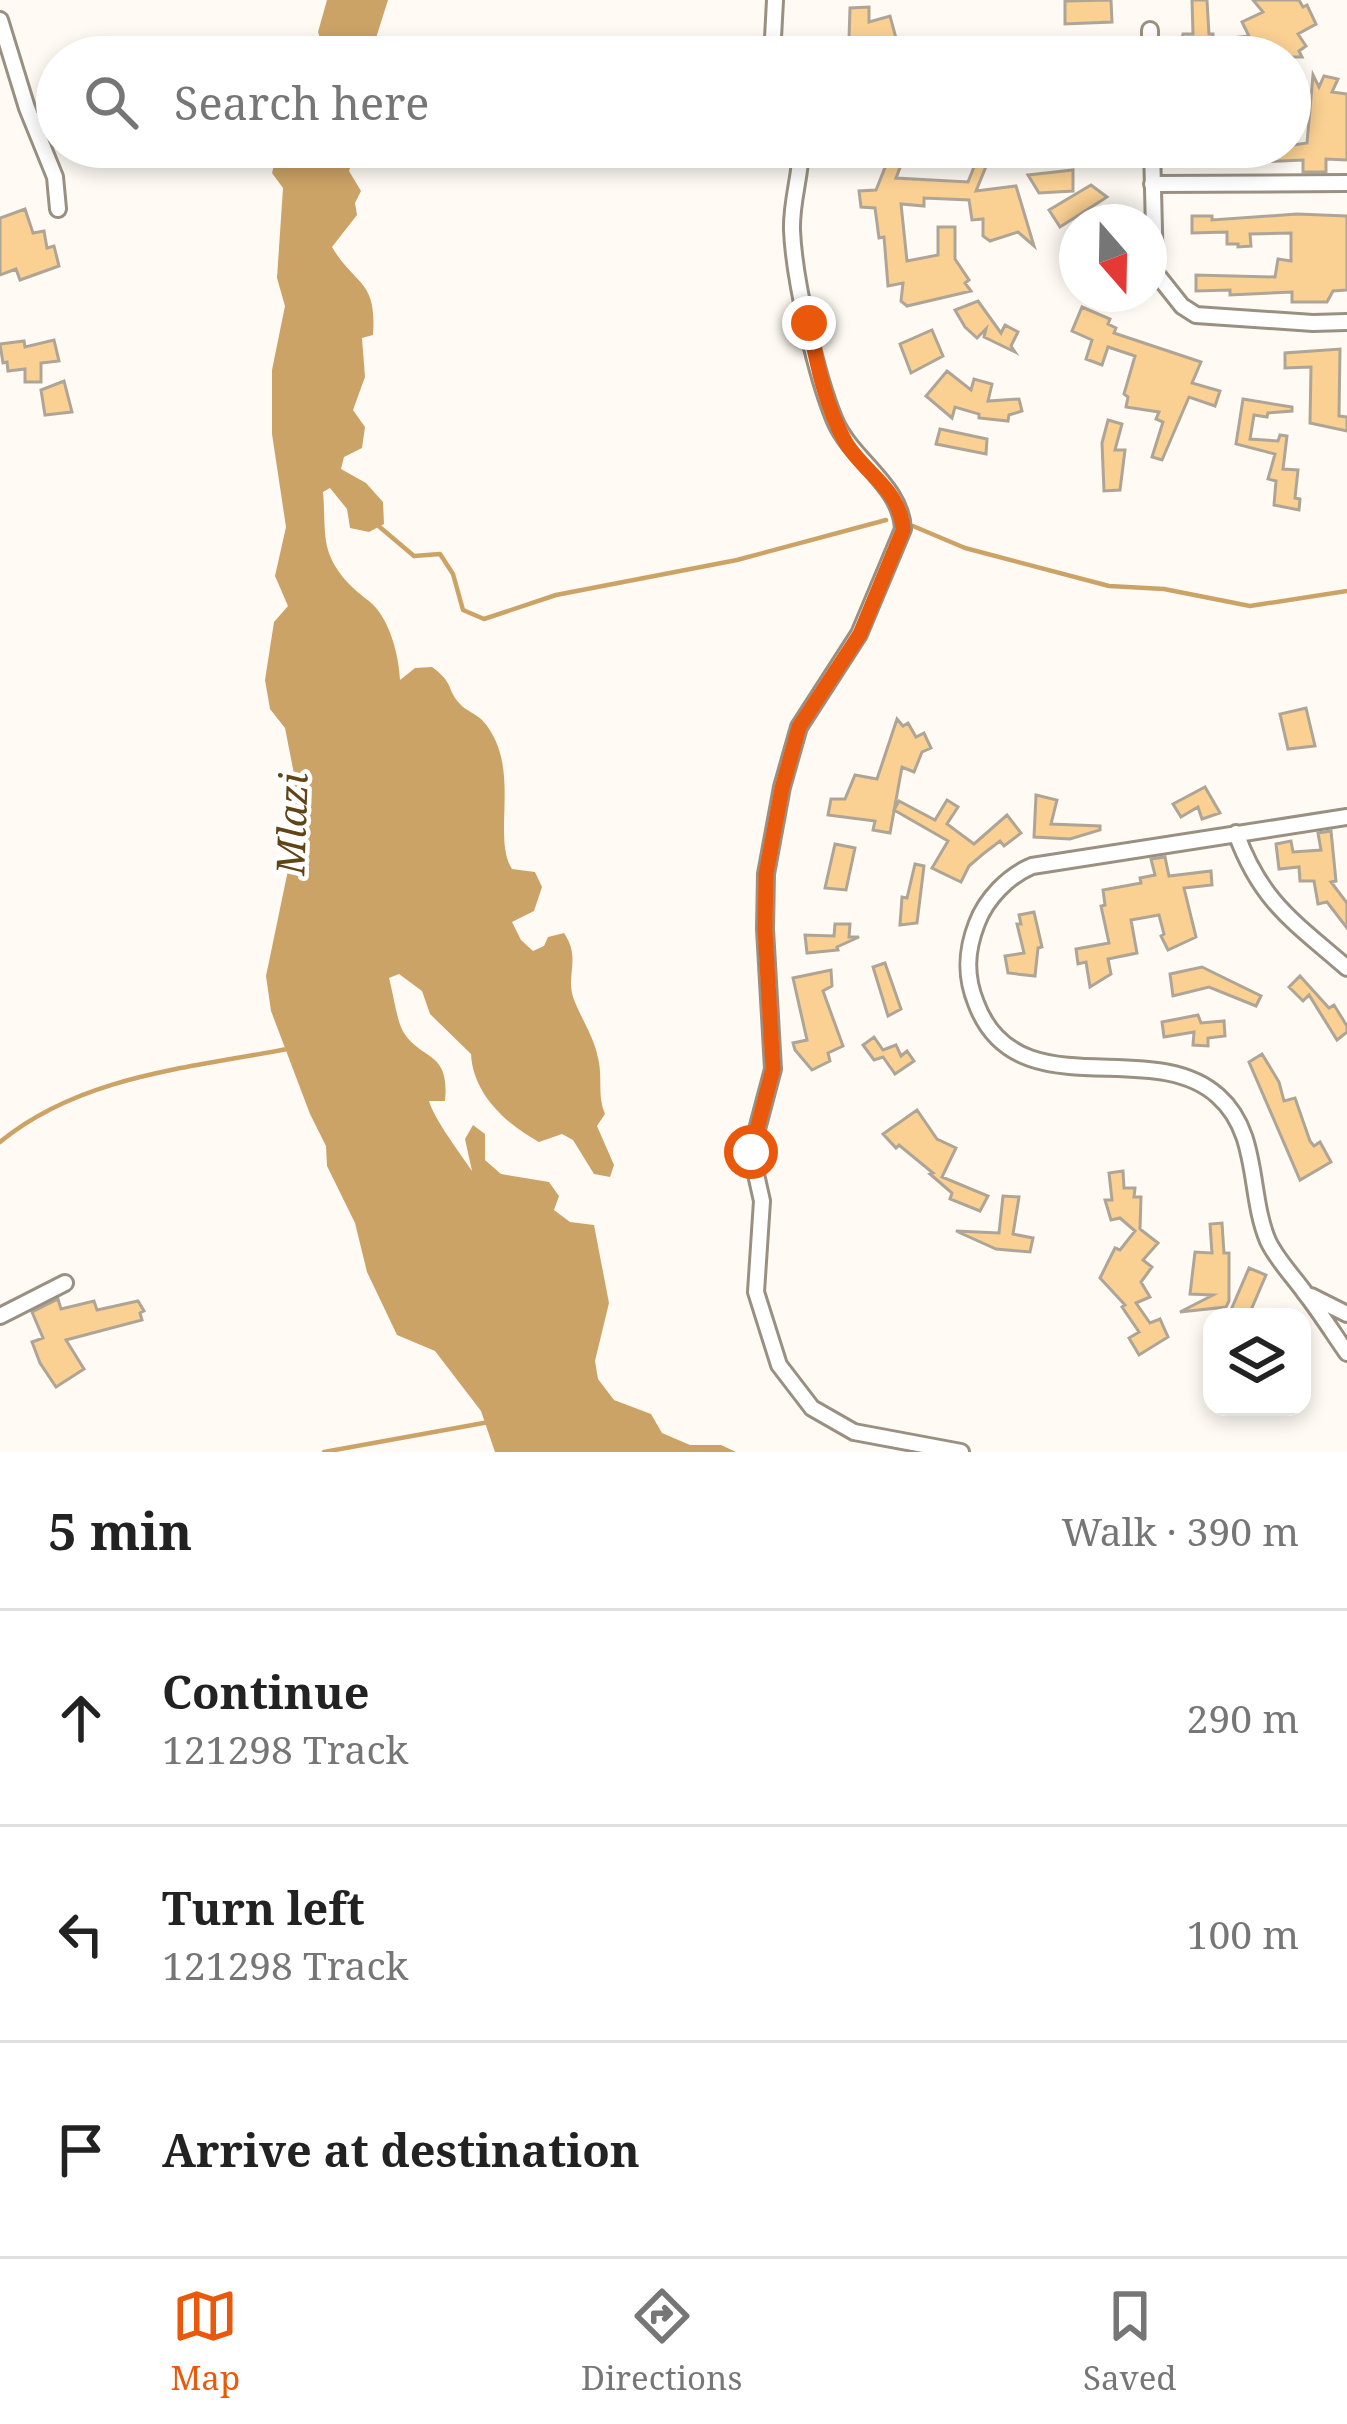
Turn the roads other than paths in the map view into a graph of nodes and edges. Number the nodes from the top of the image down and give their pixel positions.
1 (775, 0) edge
2 (0, 20) edge
3 (1150, 30) dead end
4 (773, 36) edge
5 (1150, 36) edge
6 (36, 123) edge
7 (52, 168) edge
8 (799, 168) edge
9 (1152, 168) edge
10 (1347, 183) edge
11 (1152, 184) junction
12 (58, 208) dead end
13 (1347, 322) edge
14 (1347, 817) edge
15 (1236, 833) junction
16 (1347, 968) edge
17 (65, 1283) dead end
18 (1306, 1294) junction
19 (1347, 1314) edge
20 (0, 1316) edge
21 (1347, 1353) edge
22 (961, 1452) edge

1 - 4 street
2 - 6 street
3 - 5 street
7 - 12 street
8 - 22 street
9 - 11 street
10 - 11 street
11 - 13 street
14 - 15 street
15 - 16 street
15 - 18 street
17 - 20 street
18 - 19 street
18 - 21 street

